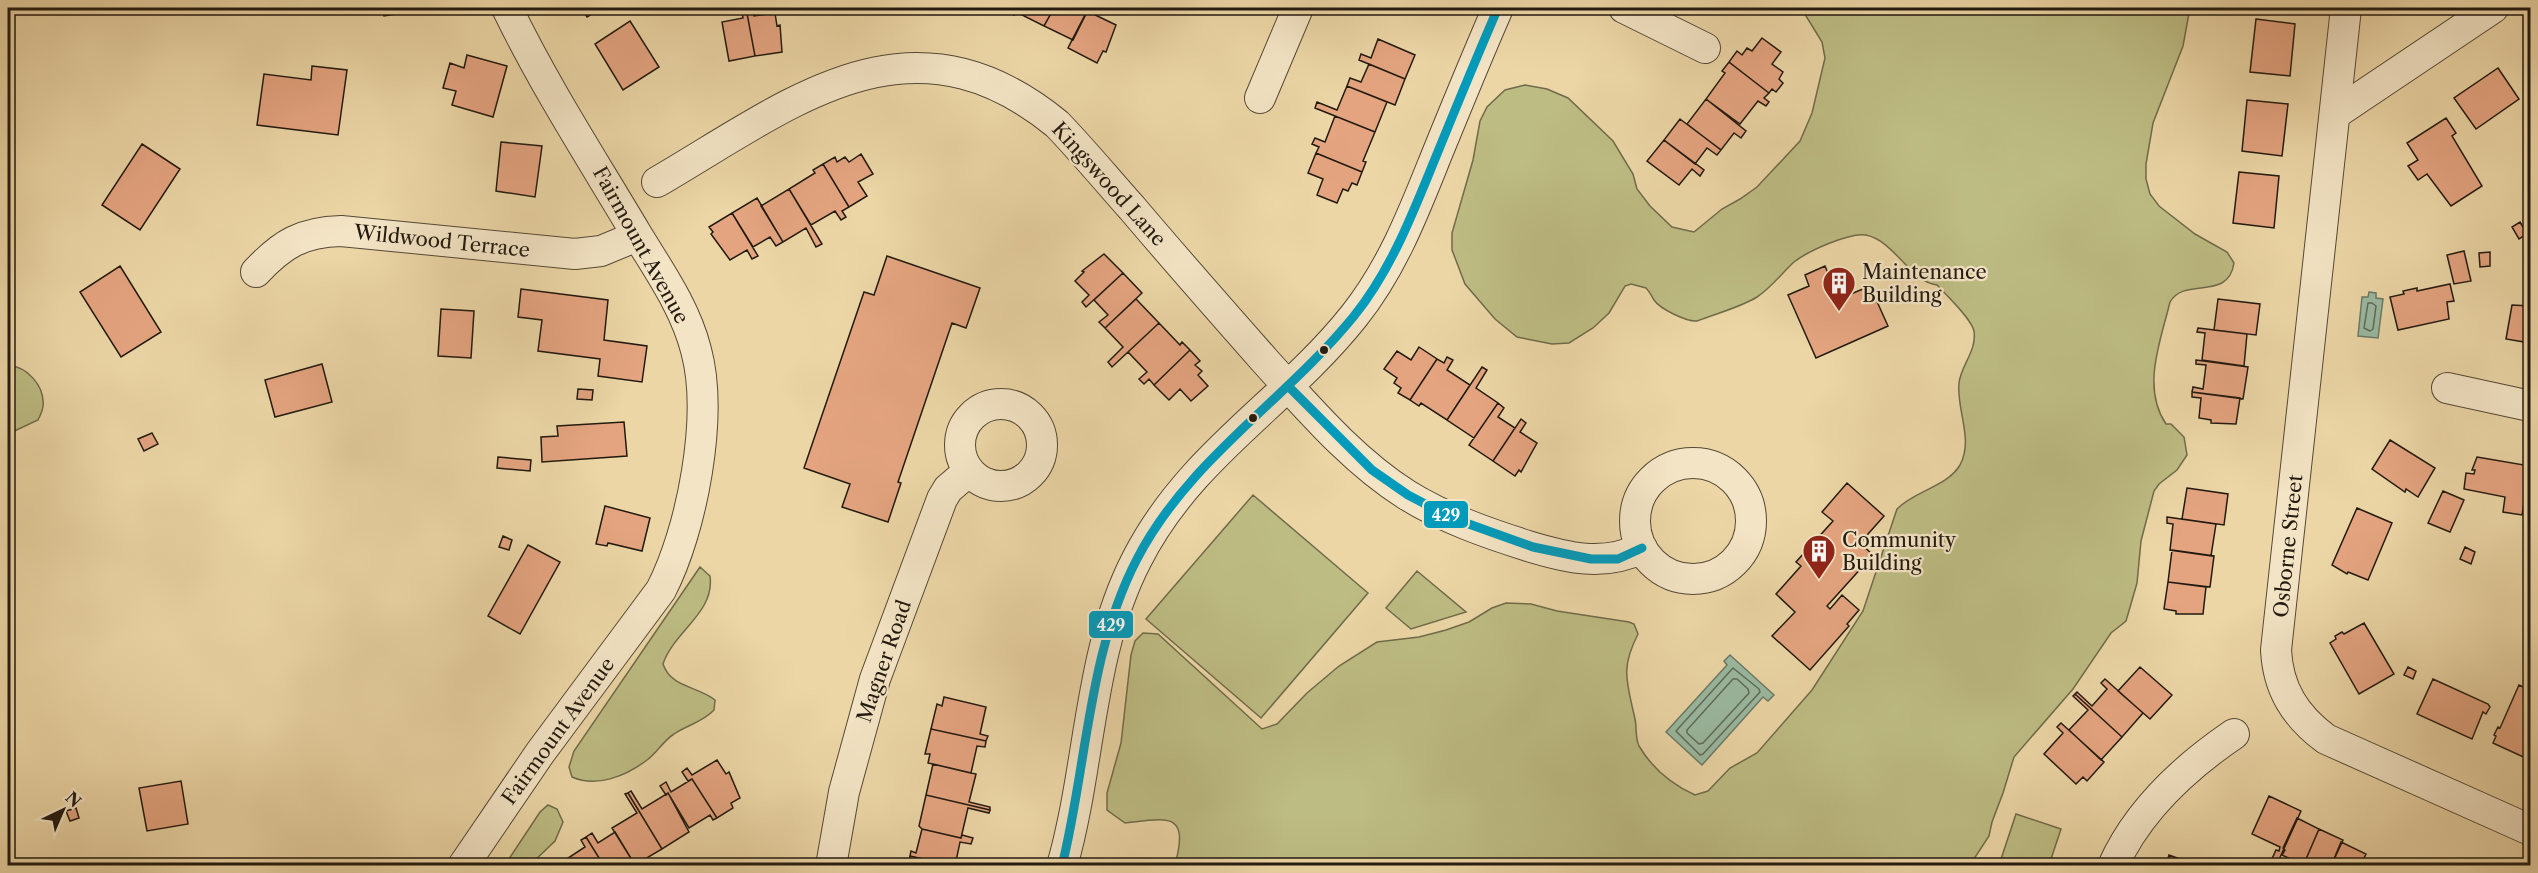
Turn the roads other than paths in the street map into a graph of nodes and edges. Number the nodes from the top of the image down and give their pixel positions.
1 (507, 8) edge
2 (1298, 8) edge
3 (1498, 8) edge
4 (1624, 8) edge
5 (2346, 8) edge
6 (2493, 8) edge
7 (1705, 48) dead end
8 (1260, 98) dead end
9 (2335, 114) junction
10 (657, 182) dead end
11 (638, 236) junction
12 (256, 272) dead end
13 (1288, 386) junction
14 (2447, 388) dead end
15 (2530, 406) edge
16 (969, 471) dead end
17 (1642, 548) dead end
18 (2235, 734) dead end
19 (2530, 830) edge
20 (463, 866) edge
21 (831, 866) edge
22 (1062, 866) edge
23 (2112, 866) edge

1 - 11 street, Fairmount Avenue
2 - 8 street
3 - 13 street
4 - 7 street
5 - 9 street, Osborne Street
6 - 9 street
9 - 19 street, Osborne Street
10 - 13 street, Kingswood Lane
11 - 12 street, Wildwood Terrace
11 - 20 street, Fairmount Avenue
13 - 17 street, Kingswood Lane
13 - 22 street
14 - 15 street
16 - 21 street, Magner Road
18 - 23 street

